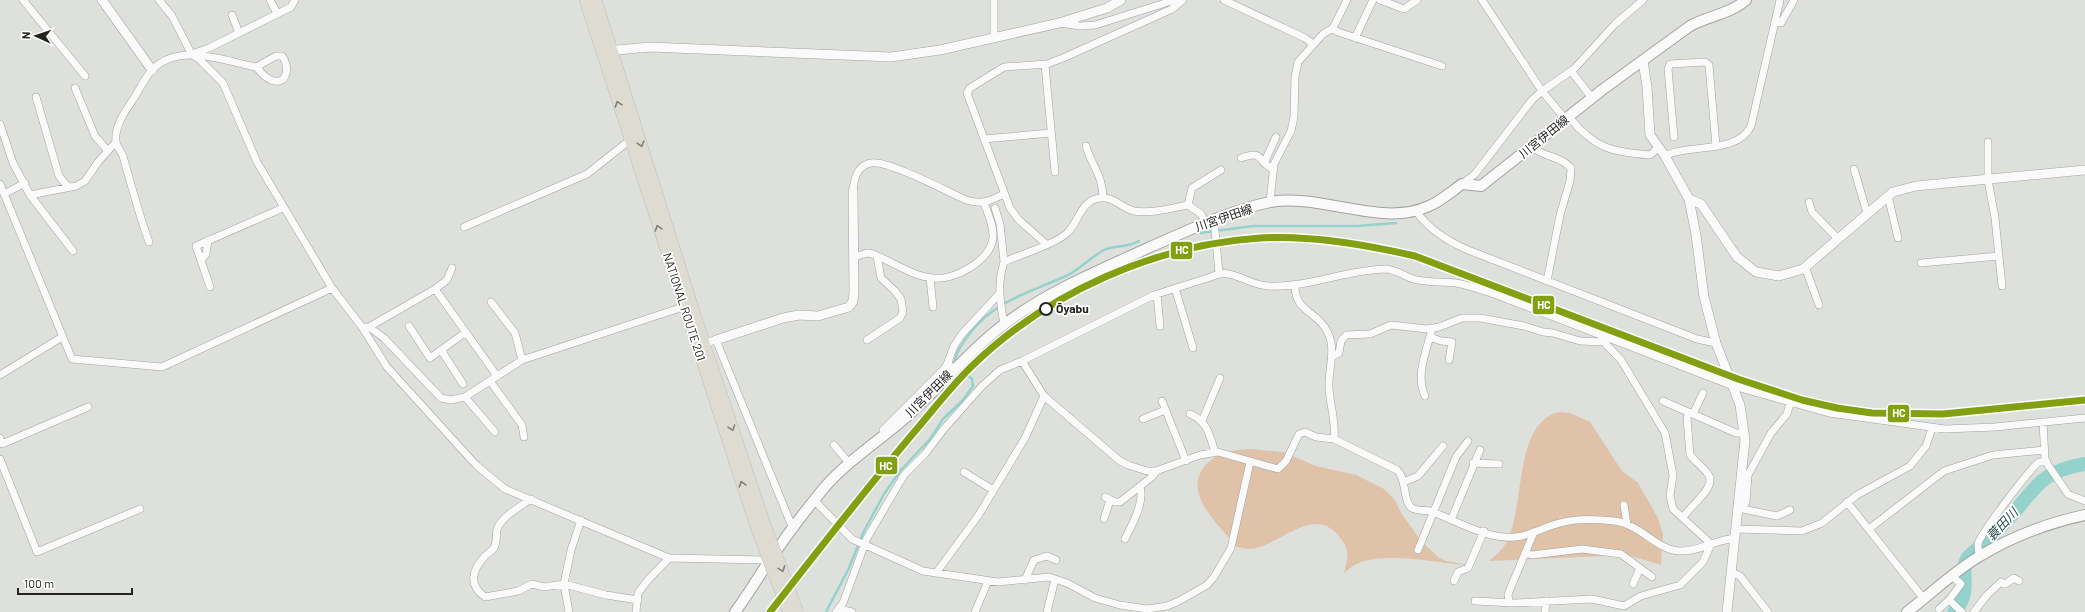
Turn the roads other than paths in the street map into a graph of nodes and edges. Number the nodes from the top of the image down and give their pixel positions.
1 (23, 0) edge
2 (102, 0) edge
3 (159, 0) edge
4 (270, 0) edge
5 (295, 0) edge
6 (585, 0) edge
7 (596, 0) edge
8 (994, 0) edge
9 (1175, 0) edge
10 (1183, 0) edge
11 (1224, 0) edge
12 (1347, 0) edge
13 (1373, 0) edge
14 (1380, 0) edge
15 (1417, 0) edge
16 (1482, 0) edge
17 (1643, 0) edge
18 (1746, 0) edge
19 (1780, 0) edge
20 (1794, 0) edge
21 (1116, 2) edge
22 (278, 14) junction
23 (232, 15) dead end
24 (1776, 22) junction
25 (1059, 23) junction
26 (1333, 28) junction
27 (239, 32) junction
28 (994, 38) junction
29 (1355, 38) junction
30 (1313, 44) junction
31 (607, 51) junction
32 (192, 54) junction
33 (1643, 61) junction
34 (1045, 65) junction
35 (1442, 66) dead end
36 (256, 67) dead end
37 (152, 70) junction
38 (1571, 71) junction
39 (85, 76) dead end
40 (75, 88) dead end
41 (1542, 90) junction
42 (36, 97) dead end
43 (1592, 98) junction
44 (1567, 118) junction
45 (0, 124) edge
46 (1051, 133) junction
47 (1276, 137) dead end
48 (1674, 137) dead end
49 (984, 139) junction
50 (630, 140) junction
51 (116, 142) junction
52 (1988, 142) dead end
53 (1086, 146) dead end
54 (1716, 146) junction
55 (1532, 147) junction
56 (1659, 147) junction
57 (108, 151) junction
58 (1665, 156) junction
59 (1241, 158) dead end
60 (1264, 163) junction
61 (1273, 169) junction
62 (1854, 169) dead end
63 (1221, 170) dead end
64 (2085, 170) edge
65 (1054, 172) dead end
66 (1988, 180) junction
67 (25, 183) junction
68 (0, 184) edge
69 (1462, 184) junction
70 (68, 187) junction
71 (853, 191) joint
72 (4, 194) junction
73 (1004, 194) junction
74 (30, 195) junction
75 (1888, 196) junction
76 (1103, 198) junction
77 (1689, 198) junction
78 (1270, 202) junction
79 (1809, 202) dead end
80 (984, 203) junction
81 (1188, 205) junction
82 (283, 208) junction
83 (995, 208) dead end
84 (1416, 211) junction
85 (1867, 213) junction
86 (1210, 221) junction
87 (464, 226) dead end
88 (1898, 238) dead end
89 (1838, 239) junction
90 (208, 240) junction
91 (149, 242) dead end
92 (1046, 244) junction
93 (73, 251) dead end
94 (877, 256) junction
95 (1999, 256) junction
96 (854, 257) junction
97 (201, 260) junction
98 (1004, 262) junction
99 (1921, 263) dead end
100 (1805, 267) junction
101 (452, 268) dead end
102 (1219, 273) junction
103 (930, 278) junction
104 (1547, 281) junction
105 (1295, 286) junction
106 (2002, 286) dead end
107 (210, 287) dead end
108 (332, 288) junction
109 (1175, 288) junction
110 (435, 289) junction
111 (999, 294) junction
112 (1157, 294) junction
113 (491, 302) dead end
114 (1819, 305) dead end
115 (683, 307) junction
116 (933, 307) dead end
117 (1004, 324) junction
118 (409, 326) dead end
119 (1160, 326) dead end
120 (366, 327) junction
121 (1432, 328) junction
122 (466, 332) junction
123 (62, 337) junction
124 (1430, 337) junction
125 (1606, 339) junction
126 (716, 340) junction
127 (867, 340) dead end
128 (1716, 343) junction
129 (700, 344) junction
130 (1193, 348) dead end
131 (441, 350) junction
132 (1332, 356) junction
133 (522, 360) junction
134 (1449, 360) dead end
135 (1022, 361) junction
136 (950, 366) junction
137 (0, 375) edge
138 (497, 376) junction
139 (1220, 378) dead end
140 (490, 381) junction
141 (463, 384) dead end
142 (1733, 386) junction
143 (1703, 393) dead end
144 (1044, 396) junction
145 (1425, 396) dead end
146 (464, 397) junction
147 (1162, 401) dead end
148 (1663, 401) dead end
149 (1790, 403) junction
150 (88, 407) dead end
151 (1165, 410) junction
152 (1691, 413) junction
153 (1190, 414) dead end
154 (2085, 418) edge
155 (1143, 419) dead end
156 (1202, 421) junction
157 (2044, 422) junction
158 (1932, 428) junction
159 (495, 432) dead end
160 (1744, 434) junction
161 (524, 437) dead end
162 (1334, 439) junction
163 (1, 441) edge
164 (1468, 441) dead end
165 (834, 444) dead end
166 (1443, 446) dead end
167 (1480, 450) dead end
168 (2045, 450) junction
169 (1214, 452) junction
170 (0, 458) edge
171 (1186, 461) junction
172 (1250, 462) junction
173 (2047, 462) junction
174 (849, 463) junction
175 (1473, 463) junction
176 (1499, 464) dead end
177 (1156, 471) junction
178 (964, 472) dead end
179 (1404, 482) junction
180 (1140, 486) junction
181 (993, 490) junction
182 (531, 498) junction
183 (815, 500) junction
184 (1847, 502) junction
185 (2085, 502) edge
186 (1624, 505) dead end
187 (1740, 508) junction
188 (140, 509) dead end
189 (1790, 510) dead end
190 (1432, 512) junction
191 (2085, 515) edge
192 (1683, 518) junction
193 (1104, 519) dead end
194 (580, 520) junction
195 (759, 520) junction
196 (1451, 520) junction
197 (1628, 524) junction
198 (793, 529) junction
199 (1869, 529) junction
200 (1484, 531) junction
201 (1534, 532) junction
202 (1735, 534) junction
203 (1125, 539) dead end
204 (1710, 544) junction
205 (864, 545) junction
206 (1418, 550) dead end
207 (1525, 553) junction
208 (1979, 556) junction
209 (669, 558) junction
210 (770, 560) junction
211 (1056, 560) dead end
212 (1640, 568) junction
213 (1731, 572) junction
214 (936, 573) junction
215 (1953, 576) junction
216 (1652, 577) dead end
217 (1055, 579) junction
218 (1025, 580) junction
219 (988, 581) junction
220 (1454, 581) dead end
221 (2019, 581) dead end
222 (564, 584) junction
223 (1632, 584) dead end
224 (1924, 599) junction
225 (638, 600) junction
226 (1949, 600) junction
227 (1475, 601) dead end
228 (1546, 601) junction
229 (1630, 602) junction
230 (1509, 603) junction
231 (1939, 609) dead end
232 (838, 610) edge
233 (569, 612) edge
234 (636, 612) edge
235 (735, 612) edge
236 (788, 612) edge
237 (798, 612) edge
238 (852, 612) edge
239 (975, 612) edge
240 (1047, 612) edge
241 (1545, 612) edge
242 (1630, 612) edge
243 (1727, 612) edge
244 (1768, 612) edge
245 (1907, 612) edge
246 (1962, 612) edge
247 (1974, 612) edge

1 - 39 street
2 - 37 street
3 - 32 street
4 - 22 street
5 - 22 street
6 - 31 highway, NATIONAL ROUTE 201
7 - 31 highway, NATIONAL ROUTE 201
8 - 28 street
9 - 25 street
10 - 34 street
11 - 30 street
12 - 26 street
13 - 29 street
14 - 15 street
16 - 41 street
17 - 38 street
18 - 33 main road, 川宮伊田線
19 - 24 street
20 - 24 street
21 - 25 street
22 - 27 street
23 - 27 street
24 - 54 street
25 - 28 street
26 - 29 street
26 - 30 street
27 - 32 street
28 - 31 street
29 - 35 street
30 - 61 street
50 -> 31 highway, NATIONAL ROUTE 201
31 -> 129 highway, NATIONAL ROUTE 201
32 - 36 street
32 - 37 street
32 - 82 street
33 - 43 main road, 川宮伊田線
33 - 56 street
34 - 46 street
34 - 49 street
37 - 51 street
38 - 41 street
38 - 43 street
40 - 57 street
41 - 44 street
41 - 69 street
42 - 70 street
43 - 44 main road, 川宮伊田線
44 - 55 main road, 川宮伊田線
44 - 56 street
45 - 67 street
46 - 49 street
46 - 65 street
47 - 60 street
48 - 54 street
49 - 73 street
50 - 87 street
115 -> 50 highway, NATIONAL ROUTE 201
51 - 57 street
51 - 91 street
52 - 66 street
53 - 76 street
54 - 58 street
55 - 69 main road, 川宮伊田線
55 - 104 street
56 - 58 street
57 - 70 street
58 - 77 street
59 - 60 street
60 - 61 street
61 - 78 street
62 - 85 street
63 - 81 street
64 - 66 street
66 - 75 street
66 - 95 street
67 - 72 street
67 - 74 street
68 - 72 street
69 - 84 main road, 川宮伊田線
70 - 74 street
71 - 80 street
71 - 96 street
72 - 123 street
73 - 80 street
73 - 92 street
74 - 93 street
75 - 85 street
75 - 88 street
76 - 81 street
76 - 92 street
77 - 100 street
77 - 128 street
78 - 84 main road, 川宮伊田線
78 - 86 main road, 川宮伊田線
79 - 89 street
80 - 103 street
81 - 86 street
82 - 90 street
82 - 108 street
83 - 98 street
84 - 104 street
85 - 89 street
86 - 102 street
86 - 117 main road, 川宮伊田線
89 - 100 street
90 - 97 street
90 - 97 street
92 - 98 street
94 - 96 street
94 - 103 street
94 - 127 street
95 - 99 street
95 - 106 street
96 - 126 street
97 - 107 street
98 - 111 street
100 - 114 street
101 - 110 street
102 - 105 street
102 - 109 street
103 - 116 street
104 - 128 street
105 - 125 street
105 - 132 street
108 - 120 street
108 - 123 street
109 - 112 street
109 - 130 street
110 - 120 street
110 - 122 street
111 - 117 street
111 - 136 street
112 - 119 street
112 - 135 street
113 - 133 street
115 - 129 highway, NATIONAL ROUTE 201
115 - 133 street
117 - 136 main road, 川宮伊田線
118 - 131 street
120 - 146 street
120 - 182 street
121 - 124 street
121 - 125 street
121 - 132 street
122 - 131 street
122 - 138 street
123 - 137 street
124 - 134 street
124 - 145 street
125 - 142 street
125 - 192 street
126 - 129 street
126 - 198 street
128 - 142 street
129 - 195 highway, NATIONAL ROUTE 201
131 - 141 street
132 - 162 street
133 - 138 street
135 - 144 street
135 - 205 street
136 - 174 main road, 川宮伊田線
138 - 140 street
139 - 156 street
140 - 146 street
140 - 161 street
142 - 149 street
142 - 160 street
143 - 152 street
144 - 177 street
144 - 181 street
146 - 159 street
147 - 151 street
148 - 152 street
149 - 158 street
149 - 187 street
150 - 163 street
151 - 155 street
151 - 171 street
152 - 160 street
152 - 192 street
153 - 156 street
154 - 157 street
156 - 169 street
157 - 158 street
157 - 168 street
158 - 184 street
160 - 187 street
162 - 172 street
162 - 179 street
163 - 170 street
164 - 190 street
165 - 174 street
166 - 179 street
167 - 175 street
168 - 173 street
168 - 199 street
169 - 171 street
169 - 172 street
170 - 188 street
171 - 177 street
172 - 217 street
173 - 185 street
173 - 208 street
174 - 183 main road, 川宮伊田線
175 - 176 street
175 - 196 street
177 - 180 street
178 - 181 street
179 - 190 street
180 - 193 street
180 - 203 street
181 - 214 street
182 - 194 street
182 - 222 street
183 - 198 main road, 川宮伊田線
183 - 205 street
184 - 199 street
184 - 202 street
186 - 197 street
187 - 189 street
187 - 202 street
190 - 196 street
190 - 206 street
191 - 208 main road
192 - 204 street
194 - 209 street
194 - 222 street
195 - 236 highway, NATIONAL ROUTE 201, bridge
195 -> 237 highway, NATIONAL ROUTE 201, bridge
196 - 200 street
197 - 201 street
197 - 204 street
198 - 210 main road, 川宮伊田線
199 - 224 street
200 - 201 street
200 - 220 street
201 - 207 street
202 - 204 street
202 - 213 street
204 - 229 street
205 - 214 street
205 - 232 street
207 - 212 street
207 - 230 street
208 - 215 main road
209 - 210 street
209 - 225 street
210 - 235 main road, 川宮伊田線
211 - 218 street
212 - 216 street
212 - 223 street
213 - 243 street
213 - 244 street
214 - 219 street
215 - 224 main road
215 - 226 street
217 - 218 street
217 - 240 street
218 - 219 street
219 - 239 street
221 - 247 street
222 - 225 street
222 - 233 street
224 - 245 main road
225 - 234 street
226 - 231 street
226 - 246 street
227 - 230 street
228 - 229 street
228 - 230 street
228 - 241 street
229 - 242 street
232 - 238 street

